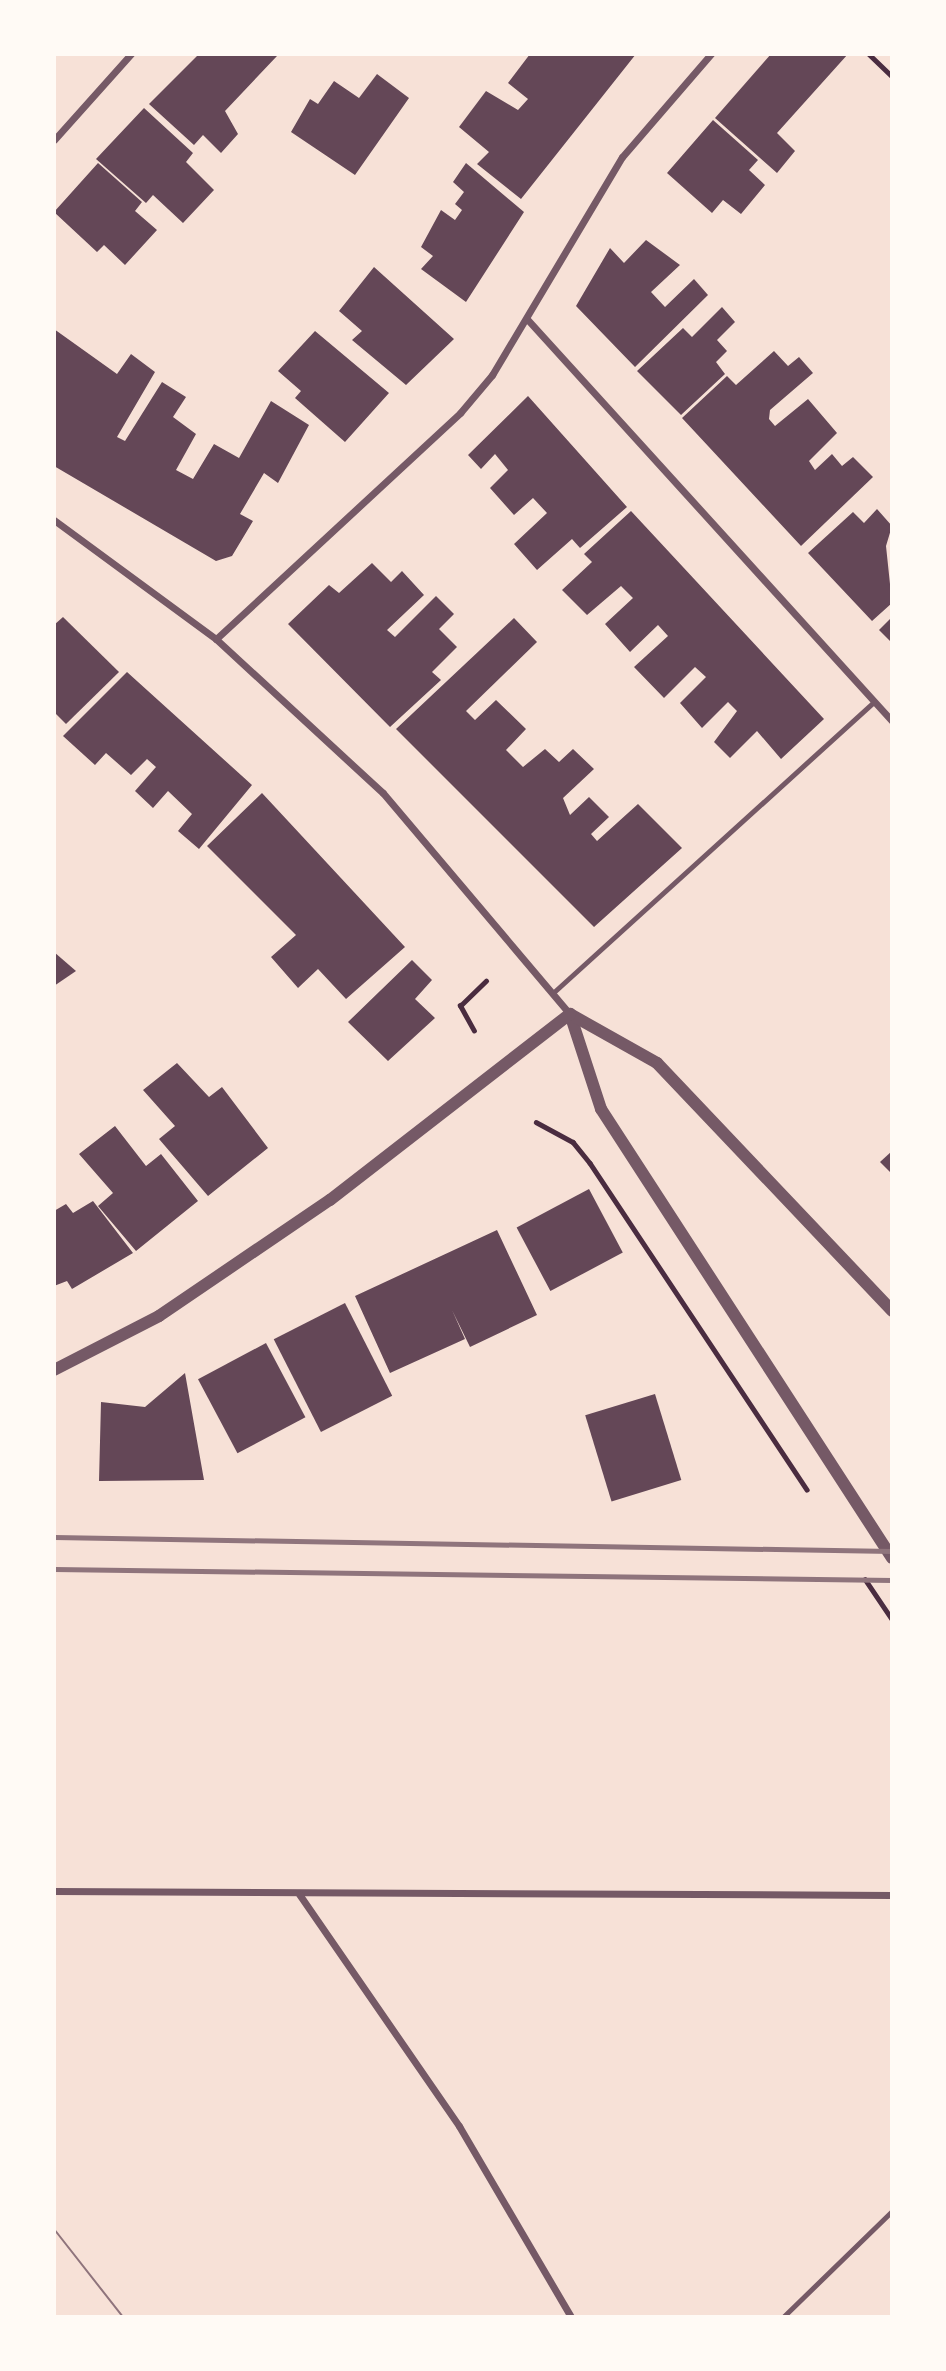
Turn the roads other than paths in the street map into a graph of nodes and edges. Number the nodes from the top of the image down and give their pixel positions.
1 (131, 54) edge
2 (711, 54) edge
3 (54, 140) edge
4 (527, 319) junction
5 (54, 520) edge
6 (216, 639) junction
7 (874, 702) junction
8 (892, 721) edge
9 (555, 991) junction
10 (570, 1014) junction
11 (892, 1311) edge
12 (54, 1370) edge
13 (892, 1558) edge
14 (54, 1891) edge
15 (299, 1894) junction
16 (892, 1895) edge
17 (892, 2211) edge
18 (571, 2317) edge
19 (783, 2317) edge

1 - 3 street
2 - 4 street
4 - 6 street
4 - 7 street
5 - 6 street
6 - 9 street
7 - 8 street
7 - 9 lane
9 - 10 street
10 - 11 street
10 - 12 street
10 - 13 street
14 - 15 street
15 - 16 street
15 - 18 street
17 - 19 lane

